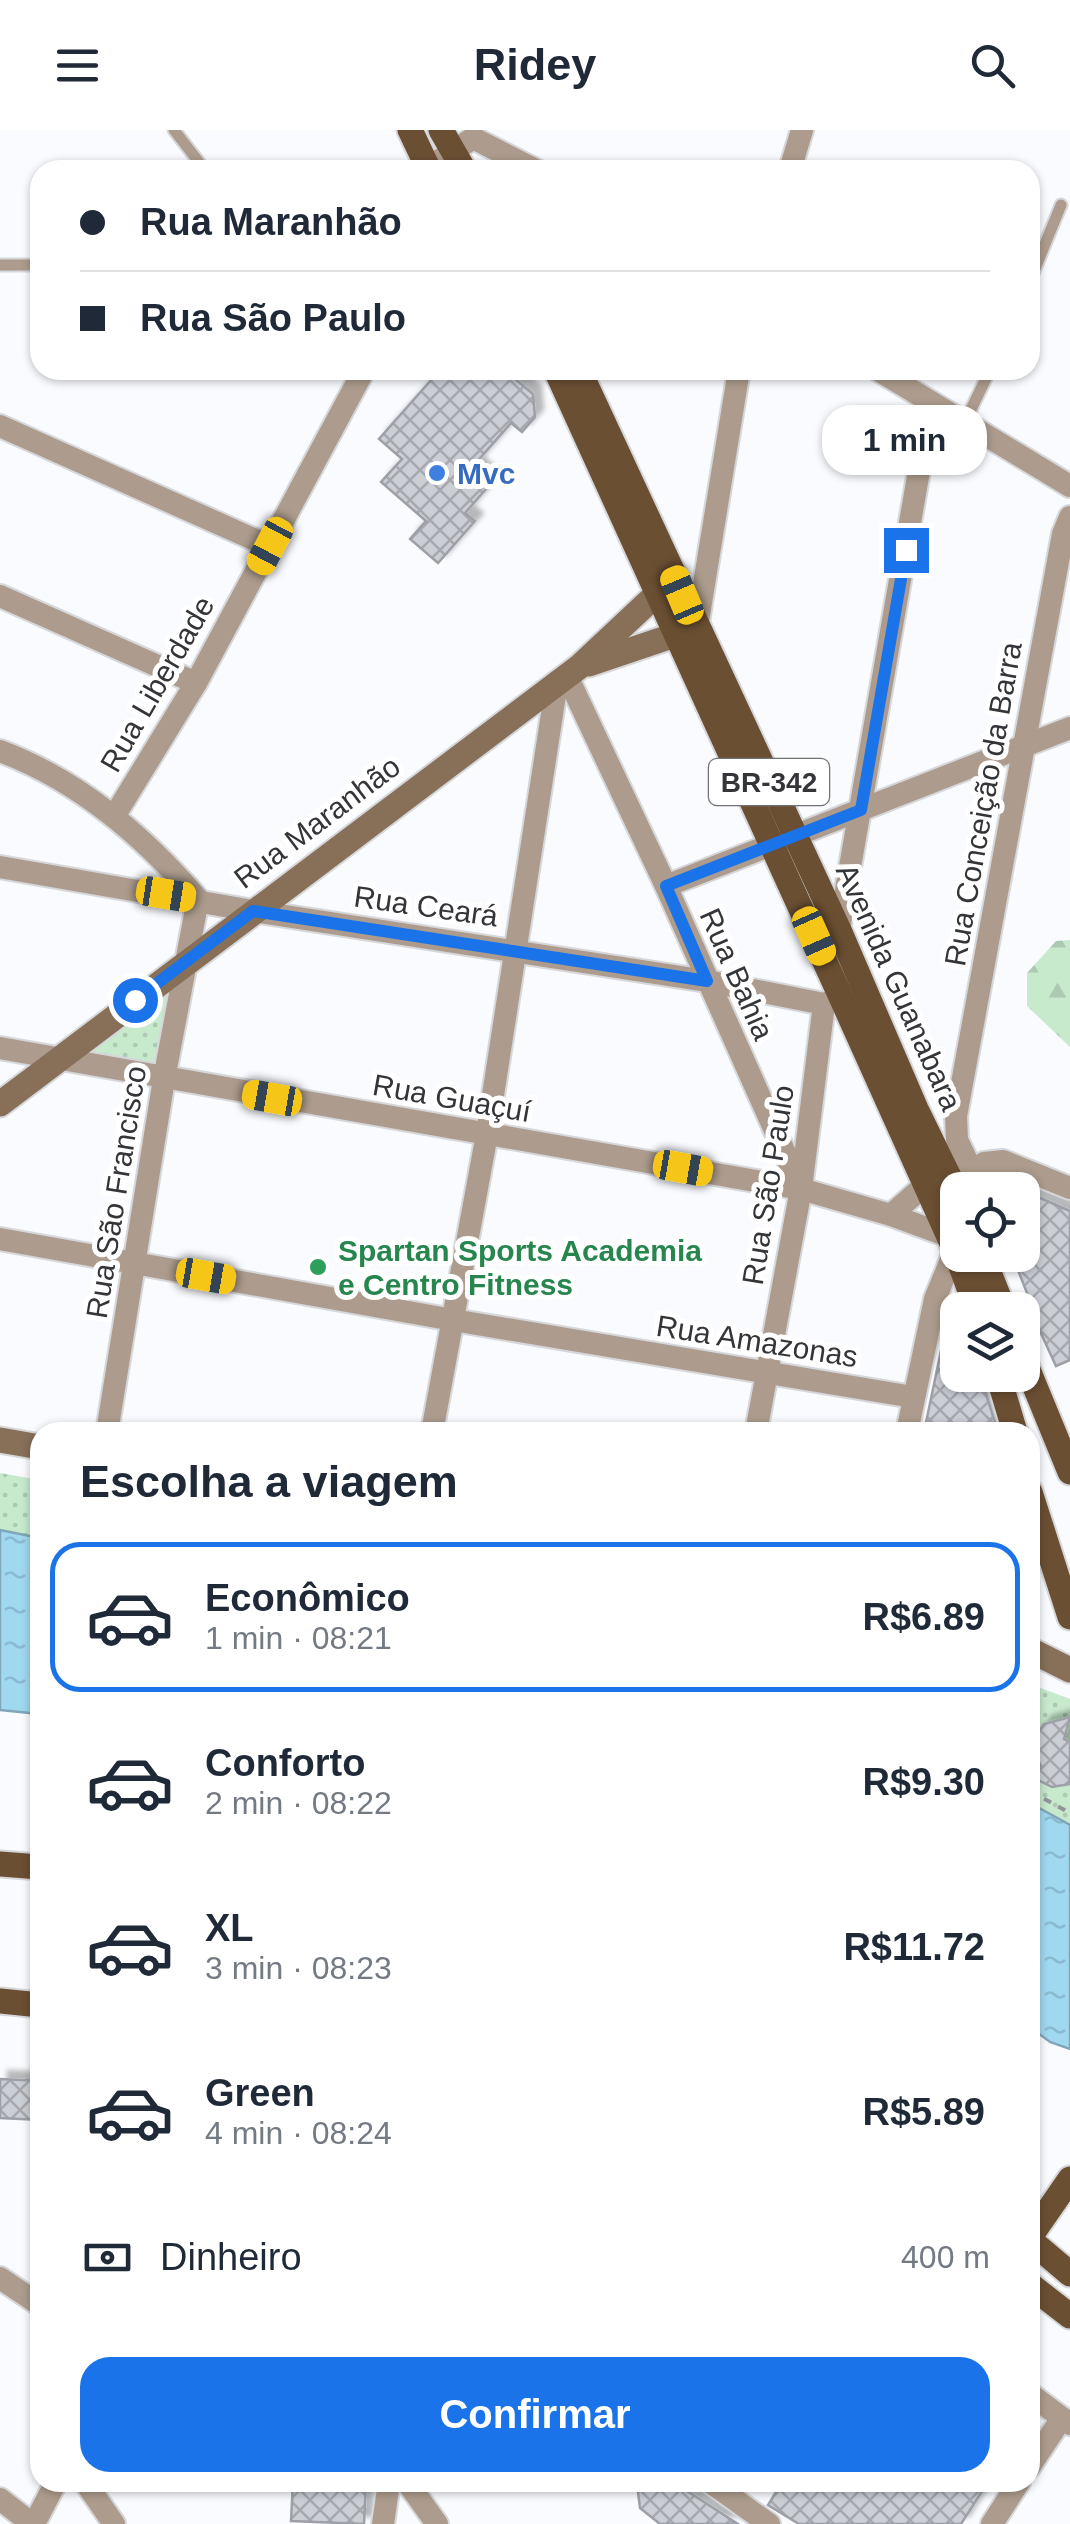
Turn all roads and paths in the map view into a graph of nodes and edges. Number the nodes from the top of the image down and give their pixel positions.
1 (174, 130) edge
2 (410, 130) edge
3 (802, 130) edge
4 (460, 144) edge
5 (197, 160) edge
6 (424, 160) edge
7 (440, 160) edge
8 (504, 160) edge
9 (793, 160) edge
10 (1061, 205) dead end
11 (1040, 256) edge
12 (0, 265) edge
13 (30, 265) edge
14 (359, 380) edge
15 (561, 380) edge
16 (584, 380) edge
17 (737, 380) edge
18 (895, 380) edge
19 (985, 380) edge
20 (931, 402) junction
21 (965, 422) junction
22 (0, 426) edge
23 (1070, 486) edge
24 (1070, 517) edge
25 (270, 546) junction
26 (659, 592) junction
27 (0, 596) edge
28 (687, 631) junction
29 (568, 675) junction
30 (196, 683) junction
31 (1070, 728) edge
32 (1024, 747) junction
33 (0, 750) edge
34 (861, 810) junction
35 (115, 816) junction
36 (784, 842) junction
37 (0, 867) edge
38 (666, 886) junction
39 (198, 899) junction
40 (253, 911) junction
41 (840, 930) junction
42 (518, 950) junction
43 (186, 962) junction
44 (707, 981) junction
45 (833, 1000) junction
46 (0, 1048) edge
47 (58, 1058) junction
48 (164, 1079) junction
49 (959, 1103) junction
50 (0, 1104) edge
51 (916, 1109) junction
52 (487, 1134) junction
53 (954, 1172) edge
54 (960, 1172) edge
55 (974, 1172) edge
56 (1032, 1172) edge
57 (1040, 1175) edge
58 (925, 1185) junction
59 (1070, 1186) edge
60 (801, 1189) junction
61 (891, 1215) junction
62 (940, 1217) edge
63 (940, 1237) edge
64 (0, 1239) edge
65 (136, 1264) junction
66 (943, 1272) edge
67 (964, 1272) edge
68 (969, 1284) junction
69 (972, 1292) edge
70 (935, 1299) junction
71 (452, 1320) junction
72 (767, 1373) junction
73 (1003, 1392) edge
74 (1037, 1392) edge
75 (913, 1397) junction
76 (109, 1422) edge
77 (434, 1422) edge
78 (758, 1422) edge
79 (909, 1422) edge
80 (1012, 1422) edge
81 (0, 1440) edge
82 (30, 1445) edge
83 (1070, 1472) edge
84 (1040, 1549) edge
85 (1070, 1617) edge
86 (1040, 1644) edge
87 (1070, 1649) edge
88 (1040, 1655) edge
89 (1070, 1670) edge
90 (1040, 1796) edge
91 (1070, 1813) edge
92 (0, 1864) edge
93 (30, 1866) edge
94 (0, 2001) edge
95 (30, 2004) edge
96 (1070, 2179) edge
97 (1040, 2224) edge
98 (1040, 2248) edge
99 (1070, 2274) edge
100 (0, 2278) edge
101 (1040, 2293) edge
102 (30, 2298) edge
103 (1070, 2316) edge
104 (1040, 2402) edge
105 (1066, 2421) edge
106 (1040, 2454) edge
107 (51, 2492) edge
108 (92, 2492) edge
109 (388, 2492) edge
110 (413, 2492) edge
111 (724, 2492) edge
112 (1013, 2492) edge
113 (0, 2499) edge
114 (33, 2524) edge
115 (114, 2524) edge
116 (383, 2524) edge
117 (437, 2524) edge
118 (769, 2524) edge
119 (992, 2524) edge

1 - 5 lane
2 - 6 main road
3 - 9 street
4 - 7 street
4 - 8 street
10 - 11 lane
12 - 13 lane
14 - 25 street, Rua Liberdade
15 - 26 main road, Avenida Guanabara / BR-342
16 - 28 main road, Avenida Guanabara / BR-342
17 - 28 street
18 - 20 street
19 - 21 lane
20 - 21 street
20 - 34 street
21 - 23 street
22 - 25 street
24 - 32 street, Rua Conceição da Barra
25 - 30 street, Rua Liberdade
26 - 28 main road, Avenida Guanabara / BR-342
26 - 29 street, Rua Maranhão
27 - 30 street
28 - 29 street, Rua Maranhão
28 - 36 main road, Avenida Guanabara / BR-342
29 - 38 street, Rua Bahia
29 - 40 street, Rua Maranhão
29 - 42 street
30 - 35 street, Rua Liberdade
31 - 32 street
32 - 34 street
32 - 49 street, Rua Conceição da Barra
33 - 35 street
34 - 36 street
34 - 41 street
35 - 39 street
36 - 38 street
36 - 41 main road, Avenida Guanabara / BR-342
36 - 45 main road, Avenida Guanabara / BR-342
37 - 39 street, Rua Ceará
38 - 44 street, Rua Bahia
39 - 40 street, Rua Ceará
39 - 43 street, Rua São Francisco
40 - 42 street, Rua Ceará
40 - 43 street, Rua Maranhão
41 - 51 main road, Avenida Guanabara / BR-342
42 - 44 street, Rua Ceará
42 - 52 street
43 - 47 street, Rua Maranhão
43 - 48 street, Rua São Francisco
44 - 45 street, Rua Ceará
44 - 60 street, Rua Bahia
45 - 58 main road, Avenida Guanabara / BR-342
45 - 60 street, Rua São Paulo
46 - 47 street, Rua Guaçuí
47 - 48 street, Rua Guaçuí
47 - 50 street, Rua Maranhão
48 - 52 street, Rua Guaçuí
48 - 65 street, Rua São Francisco
49 - 51 street
49 - 54 street, Rua Conceição da Barra
51 - 53 main road, Avenida Guanabara / BR-342
52 - 60 street, Rua Guaçuí
52 - 71 street
55 - 56 street
57 - 59 street
58 - 61 street
58 - 62 main road, Avenida Guanabara / BR-342
60 - 61 street, Rua Guaçuí
60 - 72 street, Rua São Paulo
61 - 63 street
64 - 65 street, Rua Amazonas
65 - 71 street, Rua Amazonas
65 - 76 street, Rua São Francisco
66 - 70 street
67 - 68 main road, Avenida Guanabara / BR-342
68 - 69 main road, Avenida Guanabara / BR-342
68 - 70 street
70 - 75 street
71 - 72 street, Rua Amazonas
71 - 77 street
72 - 75 street, Rua Amazonas
72 - 78 street, Rua São Paulo
73 - 80 main road
74 - 83 main road
75 - 79 street
81 - 82 street
84 - 85 main road
86 - 87 street
88 - 89 street
90 - 91 path
92 - 93 main road
94 - 95 main road
96 - 97 main road
98 - 99 main road
100 - 102 street
101 - 103 main road
104 - 105 street
105 - 106 street
107 - 114 street
108 - 115 street
109 - 116 street
110 - 117 street
111 - 118 street
112 - 119 street
113 - 114 street

